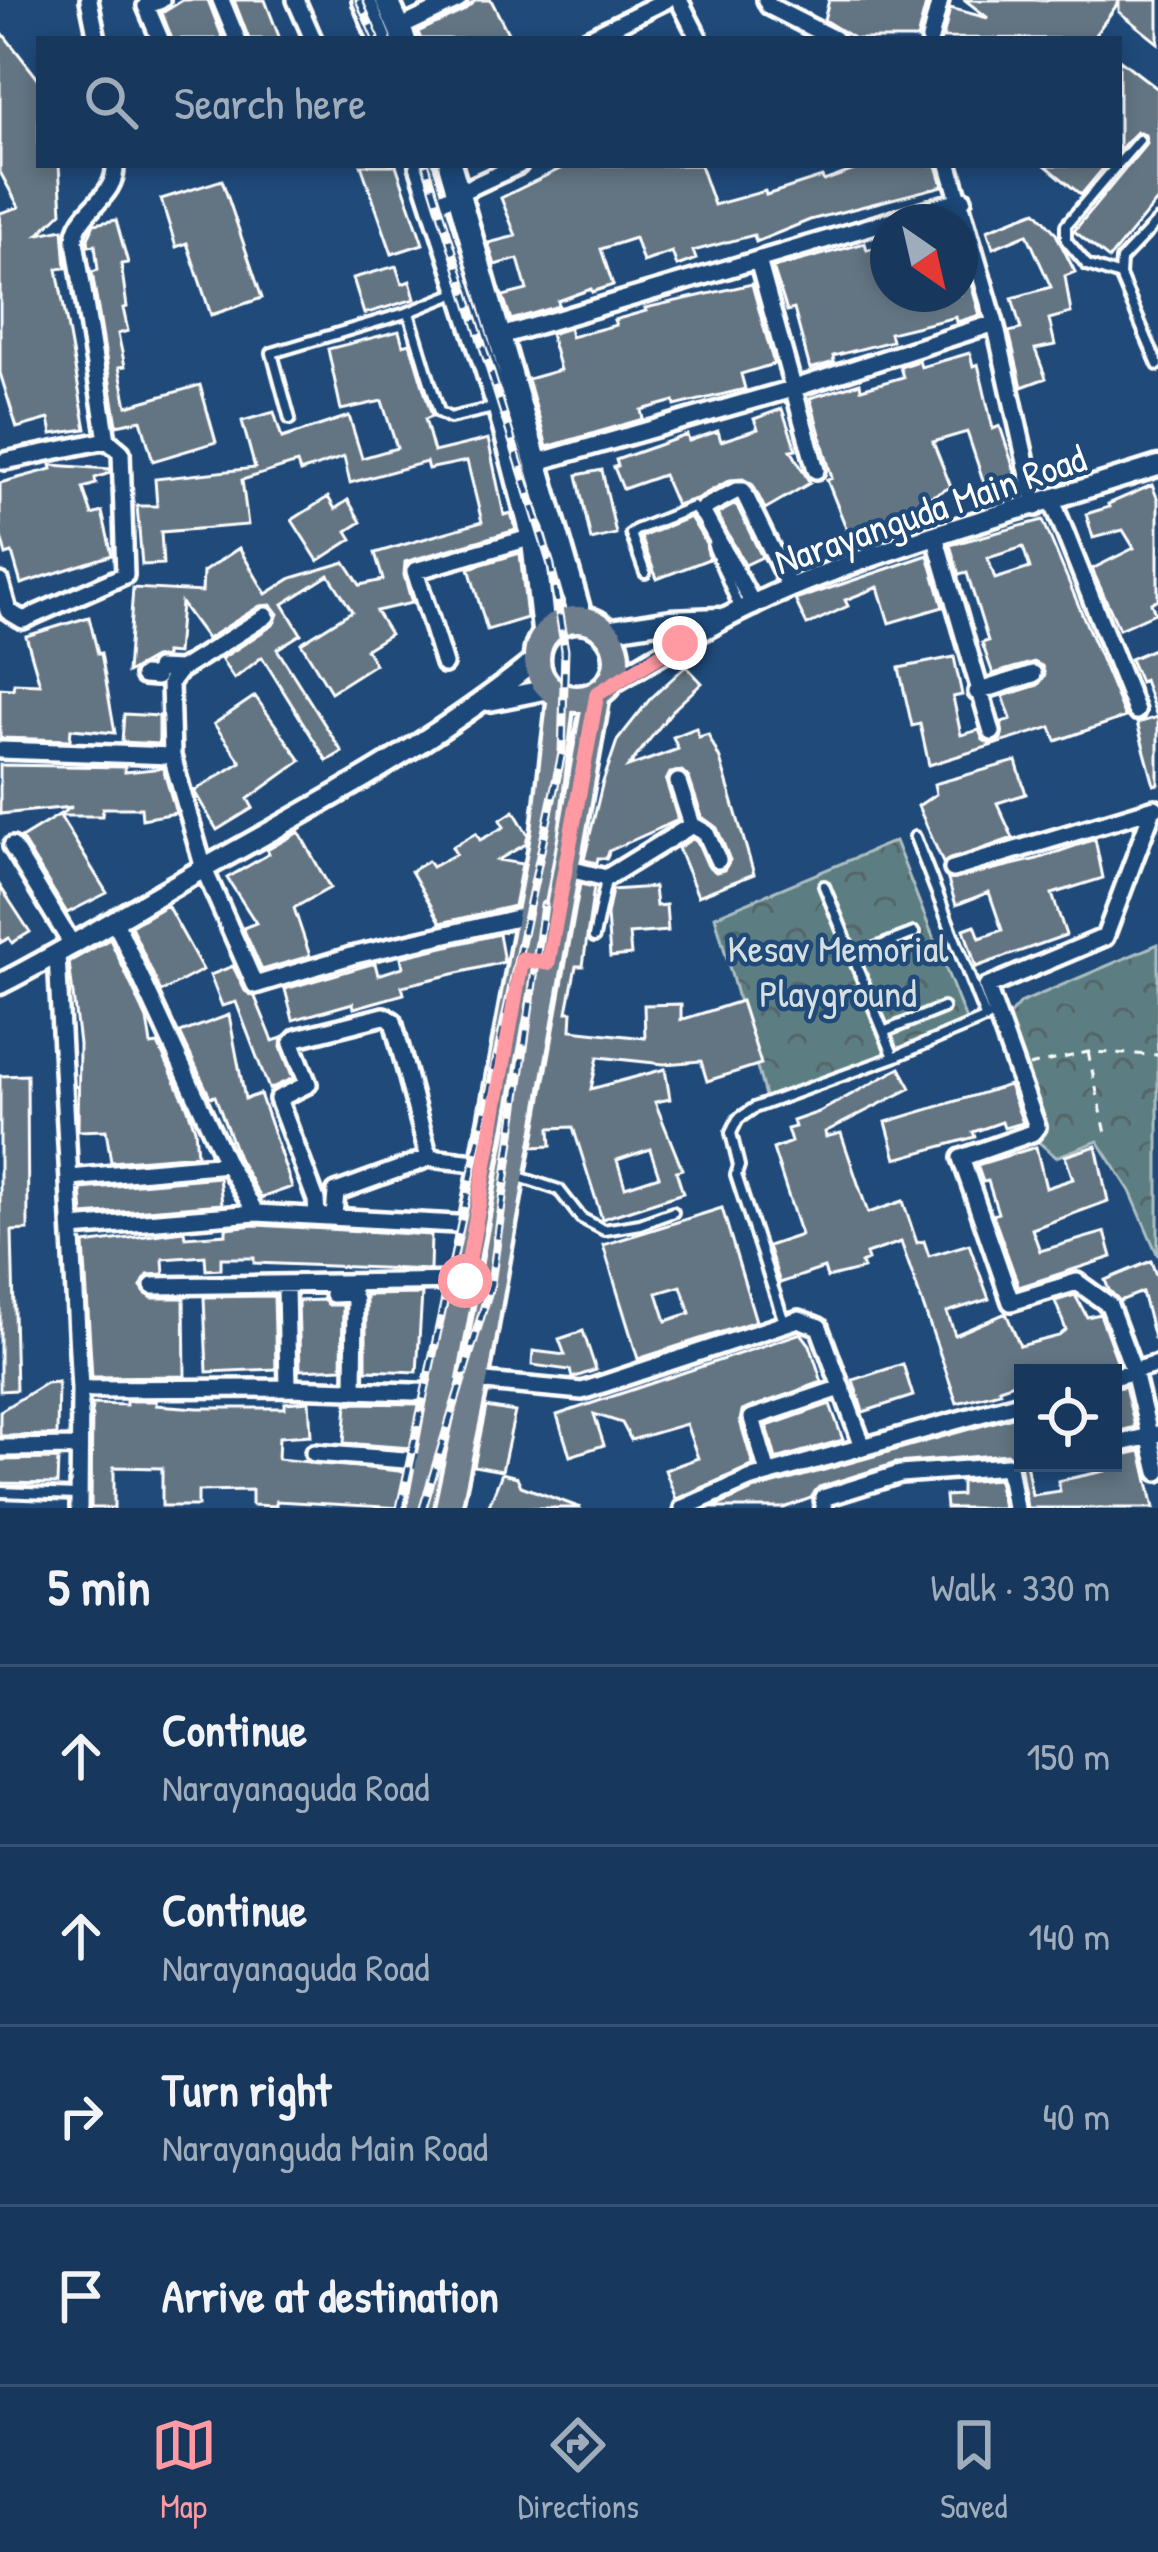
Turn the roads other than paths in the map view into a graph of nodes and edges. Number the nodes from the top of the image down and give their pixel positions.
1 (89, 0) edge
2 (161, 0) edge
3 (221, 0) edge
4 (296, 0) edge
5 (364, 0) edge
6 (387, 0) edge
7 (458, 0) edge
8 (665, 0) edge
9 (679, 0) edge
10 (766, 0) edge
11 (940, 0) edge
12 (394, 35) edge
13 (96, 36) edge
14 (159, 36) edge
15 (236, 36) edge
16 (312, 36) edge
17 (593, 36) edge
18 (697, 36) edge
19 (828, 36) edge
20 (931, 36) edge
21 (1139, 140) dead end
22 (1122, 159) edge
23 (115, 168) edge
24 (422, 168) edge
25 (451, 168) edge
26 (512, 168) edge
27 (951, 168) edge
28 (1115, 168) edge
29 (458, 193) junction
30 (962, 200) junction
31 (434, 205) junction
32 (1158, 221) edge
33 (758, 260) junction
34 (1120, 276) junction
35 (462, 290) junction
36 (409, 312) junction
37 (995, 323) junction
38 (501, 336) junction
39 (1158, 365) edge
40 (792, 388) junction
41 (499, 407) junction
42 (290, 419) dead end
43 (107, 440) junction
44 (0, 444) edge
45 (3, 463) edge
46 (534, 463) junction
47 (1158, 466) edge
48 (815, 470) dead end
49 (1044, 503) junction
50 (935, 536) junction
51 (533, 537) junction
52 (645, 573) dead end
53 (0, 582) edge
54 (790, 588) junction
55 (740, 612) junction
56 (266, 616) dead end
57 (581, 618) junction
58 (606, 630) junction
59 (540, 647) junction
60 (444, 664) dead end
61 (180, 670) junction
62 (1033, 674) dead end
63 (143, 676) dead end
64 (602, 690) junction
65 (977, 692) junction
66 (555, 693) junction
67 (483, 702) junction
68 (1136, 711) dead end
69 (992, 732) dead end
70 (0, 750) edge
71 (172, 756) junction
72 (678, 782) dead end
73 (1156, 808) edge
74 (692, 825) junction
75 (916, 837) dead end
76 (12, 846) dead end
77 (718, 860) dead end
78 (565, 868) junction
79 (204, 869) junction
80 (953, 869) dead end
81 (606, 878) junction
82 (824, 886) dead end
83 (530, 915) junction
84 (116, 921) junction
85 (914, 933) dead end
86 (594, 937) dead end
87 (65, 951) junction
88 (854, 956) junction
89 (522, 959) junction
90 (548, 963) junction
91 (0, 984) edge
92 (943, 1008) dead end
93 (991, 1017) junction
94 (886, 1031) junction
95 (894, 1057) junction
96 (429, 1158) junction
97 (485, 1164) junction
98 (227, 1165) junction
99 (512, 1175) junction
100 (70, 1178) junction
101 (673, 1212) dead end
102 (256, 1213) junction
103 (326, 1216) junction
104 (474, 1225) junction
105 (72, 1228) junction
106 (465, 1281) junction
107 (154, 1286) dead end
108 (286, 1289) junction
109 (785, 1324) junction
110 (1158, 1364) edge
111 (1134, 1372) junction
112 (1122, 1375) edge
113 (475, 1381) junction
114 (288, 1388) junction
115 (841, 1388) junction
116 (80, 1389) junction
117 (354, 1390) junction
118 (444, 1393) junction
119 (1014, 1405) edge
120 (1154, 1435) edge
121 (1122, 1442) edge
122 (78, 1447) junction
123 (863, 1447) junction
124 (0, 1448) edge
125 (314, 1453) dead end
126 (431, 1462) junction
127 (1158, 1472) edge
128 (768, 1473) junction
129 (0, 1492) edge
130 (79, 1502) edge
131 (420, 1508) edge
132 (448, 1508) edge
133 (683, 1508) edge
134 (824, 1508) edge
135 (1015, 1508) edge

1 - 13 street
2 - 14 street
3 - 15 street
4 - 16 street
5 - 12 main road
6 - 12 main road
7 - 12 street
8 - 17 street
9 - 18 street
10 - 19 street
11 - 20 street
21 - 22 lane
23 - 43 street
24 - 31 main road
25 - 29 main road
26 - 29 street
27 - 30 street
28 - 34 lane
29 - 31 street
29 - 38 main road
30 - 33 street
30 - 37 street
31 - 35 main road
32 - 34 lane
33 - 38 street
33 - 40 street
34 - 39 lane
35 - 36 lane
35 - 41 main road
36 - 41 lane
36 - 42 lane
37 - 40 street
37 - 49 street
38 - 46 main road
40 - 46 street
40 - 48 street
41 - 51 main road
43 - 45 street
43 - 53 street
44 - 45 street
46 - 57 main road
47 - 49 street, Narayanguda Main Road
49 - 50 street, Narayanguda Main Road
49 - 68 street
50 - 54 street, Narayanguda Main Road
50 - 65 street
51 - 59 main road
51 - 60 street
52 - 55 lane
54 - 55 street, Narayanguda Main Road
54 - 55 street
55 - 58 street, Narayanguda Main Road
55 - 64 street, Narayanguda Main Road
56 - 61 street
57 - 58 main road
57 - 59 main road
58 - 64 main road
59 - 66 main road
59 - 67 street
61 - 63 street
61 - 71 street
62 - 65 street
64 - 66 main road
64 - 78 main road
65 - 69 street
66 - 67 street
66 - 83 main road
67 - 79 street
70 - 71 street
71 - 79 street
72 - 74 street
73 - 80 street
73 - 93 street
74 - 77 street
74 - 81 street
75 - 93 lane
76 - 87 street
78 - 81 street
78 - 90 main road
79 - 83 street
79 - 84 street
81 - 86 lane
82 - 88 lane
83 - 89 main road
84 - 87 street
84 - 98 street
85 - 88 lane
87 - 91 street
87 - 100 street
88 - 94 lane
89 - 90 main road
89 - 97 main road
90 - 99 main road
92 - 94 lane
93 - 95 lane
93 - 111 street
94 - 95 lane
95 - 109 lane
96 - 97 street
96 - 103 street
96 - 103 street
97 - 104 main road
98 - 100 street
98 - 102 street
99 - 101 lane
99 - 113 main road
100 - 105 street
102 - 103 street
102 - 105 street
103 - 104 street
104 - 106 main road
105 - 116 street
106 - 108 street
106 - 118 main road
107 - 108 street
108 - 114 street
108 - 117 street
109 - 113 street
109 - 115 street
110 - 111 street
111 - 112 street
111 - 120 street
113 - 118 street
113 - 132 main road
114 - 116 street
114 - 117 street
115 - 123 street
115 - 128 street
116 - 122 street
117 - 118 street
118 - 126 main road
119 - 123 street
120 - 121 street
120 - 127 street
122 - 124 street
122 - 130 street
123 - 128 street
125 - 126 street
126 - 131 main road
128 - 133 street
129 - 130 lane
134 - 135 street

